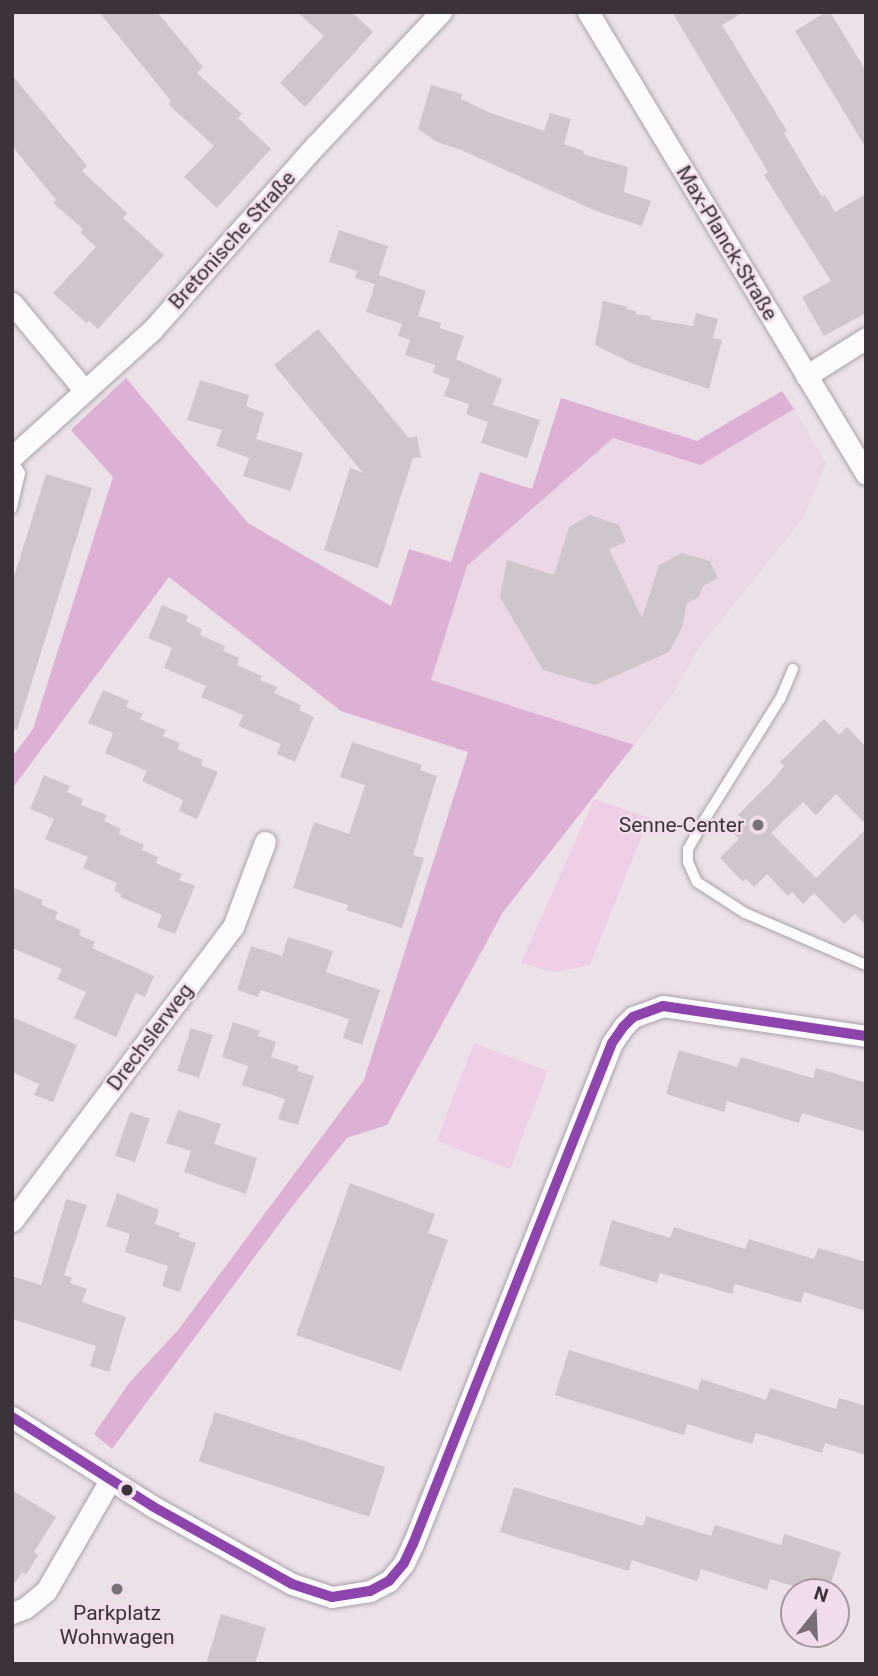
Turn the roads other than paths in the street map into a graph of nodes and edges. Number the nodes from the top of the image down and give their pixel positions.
1 (441, 12) edge
2 (588, 12) edge
3 (12, 303) edge
4 (866, 338) edge
5 (806, 376) junction
6 (85, 391) junction
7 (12, 459) edge
8 (866, 474) edge
9 (12, 508) edge
10 (793, 669) dead end
11 (265, 842) dead end
12 (866, 965) edge
13 (866, 1036) edge
14 (12, 1221) edge
15 (12, 1417) edge
16 (110, 1480) junction
17 (12, 1613) edge

1 - 6 street, Bretonische Straße
2 - 5 street, Max-Planck-Straße
3 - 6 street
4 - 5 street
5 - 8 street, Max-Planck-Straße
6 - 7 street, Bretonische Straße
7 - 9 lane
10 - 12 lane
11 - 14 street, Drechslerweg
13 - 16 street
15 - 16 street
16 - 17 street

